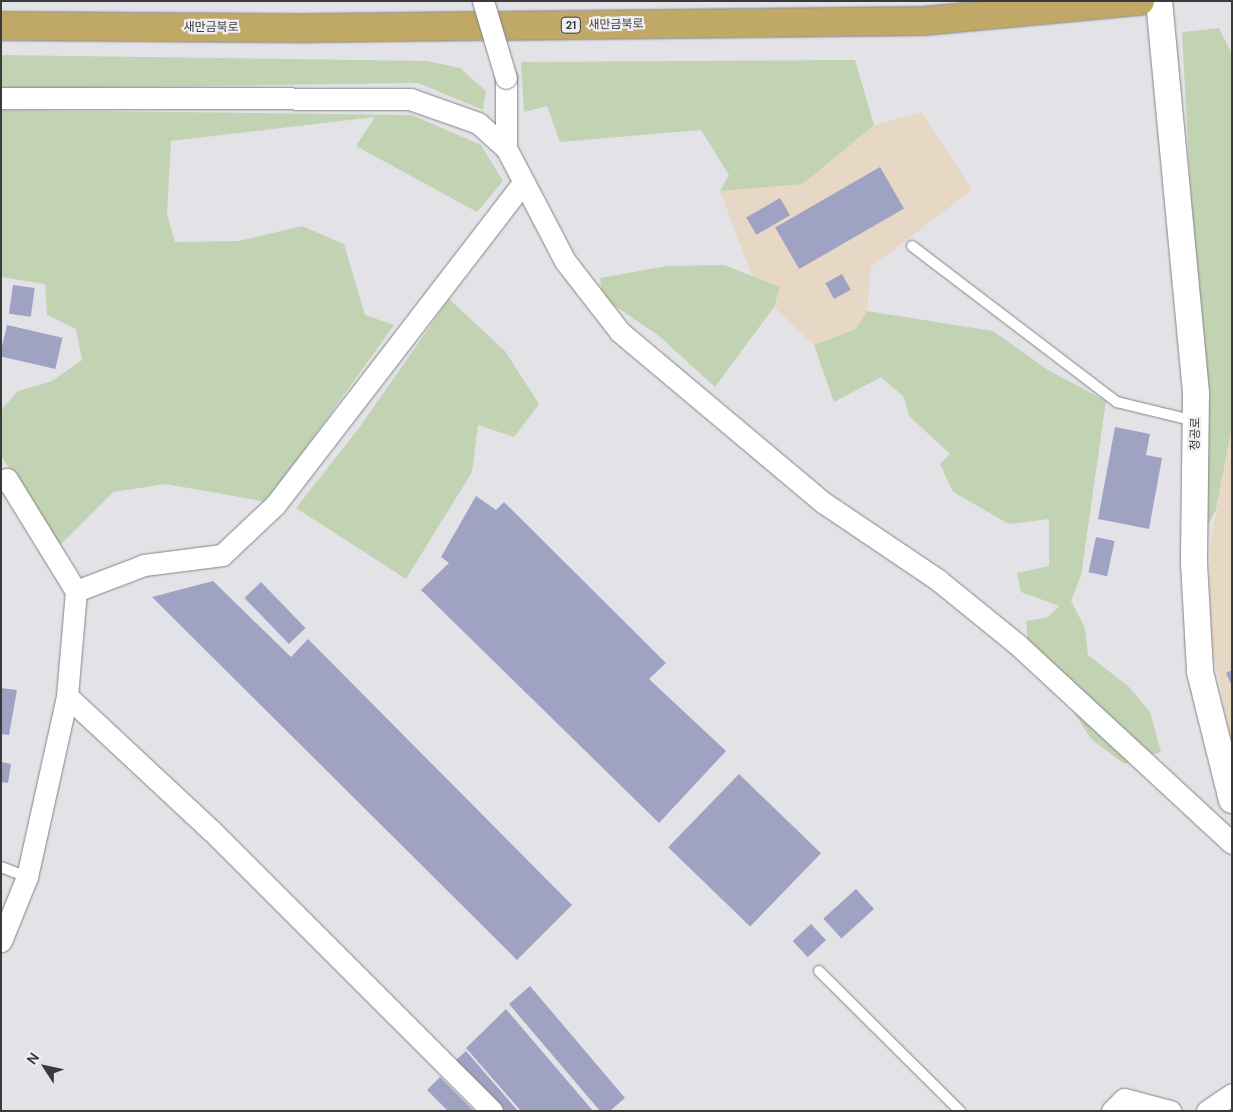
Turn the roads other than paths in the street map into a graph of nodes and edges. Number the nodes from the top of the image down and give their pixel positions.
1 (483, 1) edge
2 (1140, 1) edge
3 (1159, 1) edge
4 (1, 26) edge
5 (1, 98) edge
6 (506, 148) junction
7 (523, 183) junction
8 (912, 246) dead end
9 (1196, 421) junction
10 (1, 481) edge
11 (76, 591) junction
12 (67, 696) junction
13 (1232, 800) edge
14 (1232, 843) edge
15 (1, 867) edge
16 (27, 877) junction
17 (1, 941) edge
18 (819, 971) dead end
19 (1232, 1094) edge
20 (492, 1111) edge
21 (960, 1111) edge
22 (1112, 1111) edge
23 (1170, 1111) edge
24 (1207, 1111) edge

1 - 6 street, bridge
2 - 4 highway, 새만금북로 / 21
3 - 9 street, 청공로
5 - 6 street
6 - 7 street
7 - 11 street
7 - 14 street
8 - 9 lane
9 - 13 street, 청공로
10 - 11 street
11 - 12 street
12 - 16 street
12 - 20 street
15 - 16 lane
16 - 17 street
18 - 21 lane
19 - 24 street
22 - 23 street

